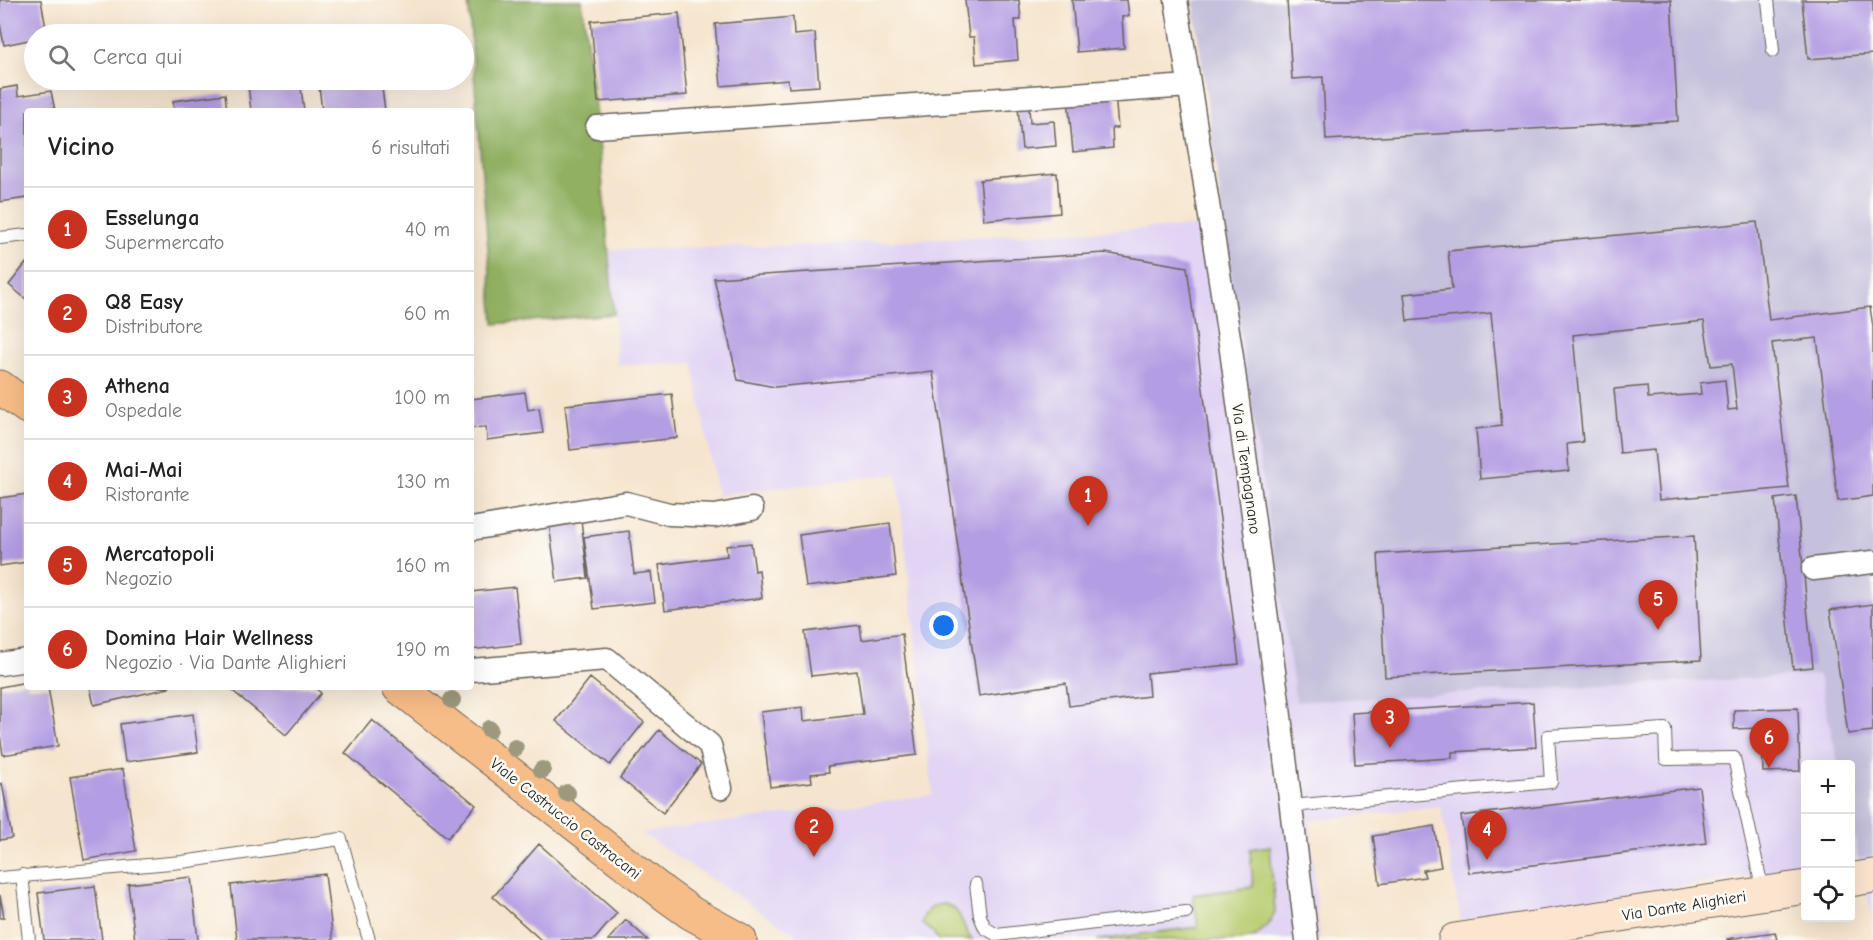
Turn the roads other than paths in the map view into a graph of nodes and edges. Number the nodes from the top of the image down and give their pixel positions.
1 (1176, 0) edge
2 (1768, 0) edge
3 (1773, 51) dead end
4 (1189, 86) junction
5 (597, 127) dead end
6 (24, 235) edge
7 (0, 238) edge
8 (0, 387) edge
9 (24, 405) edge
10 (752, 509) dead end
11 (474, 528) edge
12 (1873, 562) edge
13 (1813, 569) dead end
14 (24, 660) edge
15 (0, 664) edge
16 (474, 670) edge
17 (408, 690) edge
18 (721, 788) dead end
19 (1291, 806) junction
20 (22, 875) junction
21 (1873, 876) edge
22 (0, 878) edge
23 (1855, 879) edge
24 (976, 884) dead end
25 (1801, 888) edge
26 (1764, 893) junction
27 (1186, 912) dead end
28 (29, 940) edge
29 (369, 940) edge
30 (740, 940) edge
31 (1307, 940) edge
32 (1455, 940) edge

1 - 4 street, Via di Tempagnano
2 - 3 lane
4 - 5 street
4 - 19 street, Via di Tempagnano
6 - 7 lane
8 - 9 main road
10 - 11 street
12 - 13 street
14 - 15 street
16 - 18 street
17 - 30 main road, Viale Castruccio Castracani
19 - 26 lane
19 - 31 street, Via di Tempagnano
20 - 22 lane
20 - 28 lane
20 - 29 lane
21 - 23 main road
24 - 27 lane
25 - 26 main road, Via Dante Alighieri
26 - 32 main road, Via Dante Alighieri

